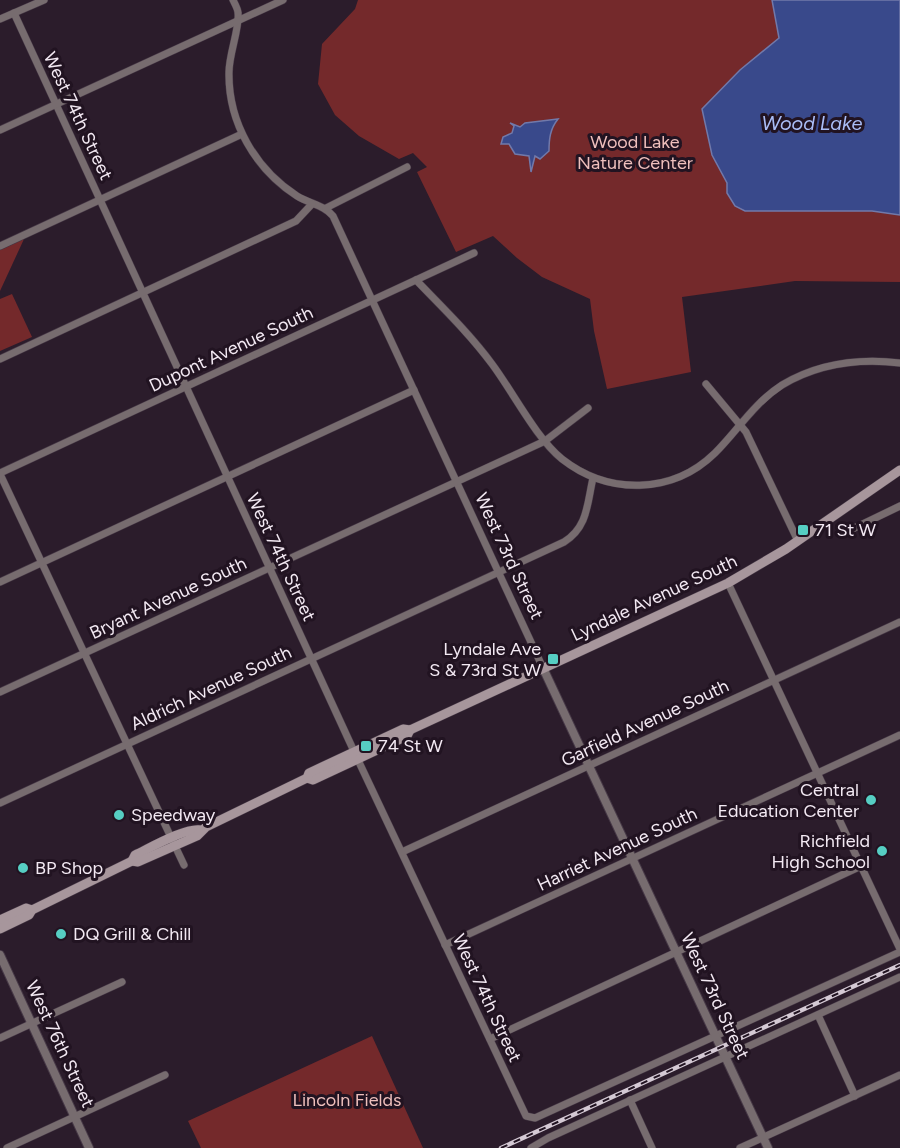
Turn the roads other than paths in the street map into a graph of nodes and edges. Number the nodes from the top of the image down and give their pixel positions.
1 (44, 0) edge
2 (233, 0) edge
3 (283, 0) edge
4 (14, 13) junction
5 (0, 20) edge
6 (237, 21) junction
7 (56, 104) junction
8 (0, 130) edge
9 (242, 134) junction
10 (407, 167) dead end
11 (99, 200) junction
12 (312, 204) junction
13 (327, 208) junction
14 (0, 246) edge
15 (474, 253) dead end
16 (416, 280) junction
17 (142, 293) junction
18 (372, 300) junction
19 (0, 359) edge
20 (900, 363) edge
21 (706, 384) dead end
22 (186, 387) junction
23 (414, 390) junction
24 (588, 408) dead end
25 (739, 425) junction
26 (545, 441) junction
27 (899, 469) edge
28 (0, 473) edge
29 (228, 477) junction
30 (593, 478) junction
31 (456, 482) junction
32 (900, 506) edge
33 (842, 534) dead end
34 (798, 541) junction
35 (42, 563) junction
36 (270, 567) junction
37 (498, 572) junction
38 (0, 582) edge
39 (728, 582) junction
40 (900, 622) edge
41 (84, 653) junction
42 (311, 658) junction
43 (543, 668) junction
44 (774, 680) junction
45 (0, 693) edge
46 (900, 735) edge
47 (127, 744) junction
48 (356, 756) junction
49 (588, 766) junction
50 (817, 773) junction
51 (0, 803) edge
52 (173, 843) junction
53 (402, 852) junction
54 (631, 859) junction
55 (184, 865) dead end
56 (861, 866) junction
57 (32, 910) junction
58 (0, 920) edge
59 (0, 929) edge
60 (445, 945) junction
61 (900, 950) edge
62 (676, 951) junction
63 (0, 955) edge
64 (900, 977) edge
65 (122, 982) dead end
66 (818, 1015) junction
67 (32, 1024) junction
68 (716, 1036) junction
69 (0, 1038) edge
70 (490, 1039) junction
71 (725, 1056) junction
72 (165, 1075) dead end
73 (900, 1076) edge
74 (855, 1096) junction
75 (630, 1100) junction
76 (75, 1117) junction
77 (763, 1137) junction
78 (540, 1146) edge
79 (7, 1148) edge
80 (89, 1148) edge
81 (531, 1148) edge
82 (652, 1148) edge
83 (740, 1148) edge
84 (768, 1148) edge

1 - 4 street
2 - 6 street
3 - 6 street
4 - 5 street
4 - 7 street, West 74th Street
6 - 7 street
6 - 9 street
7 - 8 street
7 - 11 street, West 74th Street
9 - 11 street
9 - 12 street
10 - 13 street
11 - 14 street
11 - 17 street, West 74th Street
12 - 13 street
12 - 17 street
13 - 18 street, West 73rd Street
15 - 16 street, Dupont Avenue South
16 - 18 street, Dupont Avenue South
16 - 26 street
17 - 19 street
17 - 22 street, West 74th Street
18 - 22 street, Dupont Avenue South
18 - 23 street, West 73rd Street
20 - 25 street
21 - 25 street
22 - 28 street, Dupont Avenue South
22 - 29 street, West 74th Street
23 - 29 street
23 - 31 street, West 73rd Street
24 - 26 street, Bryant Avenue South
25 - 30 street
25 - 34 street
26 - 30 street
26 - 31 street, Bryant Avenue South
27 - 34 main road, Lyndale Avenue South
28 - 35 street
29 - 35 street
29 - 36 street, West 74th Street
30 - 37 street, Aldrich Avenue South
31 - 36 street, Bryant Avenue South
31 - 37 street, West 73rd Street
32 - 33 street
34 - 39 main road, Lyndale Avenue South
35 - 38 street
35 - 41 street
36 - 41 street, Bryant Avenue South
36 - 42 street, West 74th Street
37 - 42 street, Aldrich Avenue South
37 - 43 street, West 73rd Street
39 - 43 main road, Lyndale Avenue South
39 - 44 street
40 - 44 street, Garfield Avenue South
41 - 45 street, Bryant Avenue South
41 - 47 street
42 - 47 street, Aldrich Avenue South
42 - 48 street, West 74th Street
43 - 48 main road, Lyndale Avenue South
43 - 49 street, West 73rd Street
44 - 49 street, Garfield Avenue South
44 - 50 street
46 - 50 street, Harriet Avenue South
47 - 51 street, Aldrich Avenue South
47 - 52 street
48 - 52 main road, Lyndale Avenue South
48 - 53 street, West 74th Street
49 - 53 street, Garfield Avenue South
49 - 54 street, West 73rd Street
50 - 54 street, Harriet Avenue South
50 - 56 street
52 - 55 street
52 - 57 main road, Lyndale Avenue South
53 - 60 street, West 74th Street
54 - 60 street, Harriet Avenue South
54 - 62 street, West 73rd Street
56 - 61 street
56 - 62 street
57 - 58 main road, Lyndale Avenue South
57 - 59 main road, Lyndale Avenue South
60 - 70 street, West 74th Street
61 - 68 street
62 - 68 street, West 73rd Street
62 - 70 street
63 - 67 street, West 76th Street
64 - 66 street
65 - 67 street
66 - 71 street
66 - 74 street
67 - 69 street
67 - 76 street, West 76th Street
68 - 70 street, West 74th Street
68 - 71 street, West 73rd Street
71 - 75 street
71 - 77 street, West 73rd Street
72 - 76 street
73 - 74 street
74 - 77 street
75 - 78 street
75 - 82 street
76 - 79 street
76 - 80 street, West 76th Street
77 - 83 street
77 - 84 street, West 73rd Street
78 - 81 street

